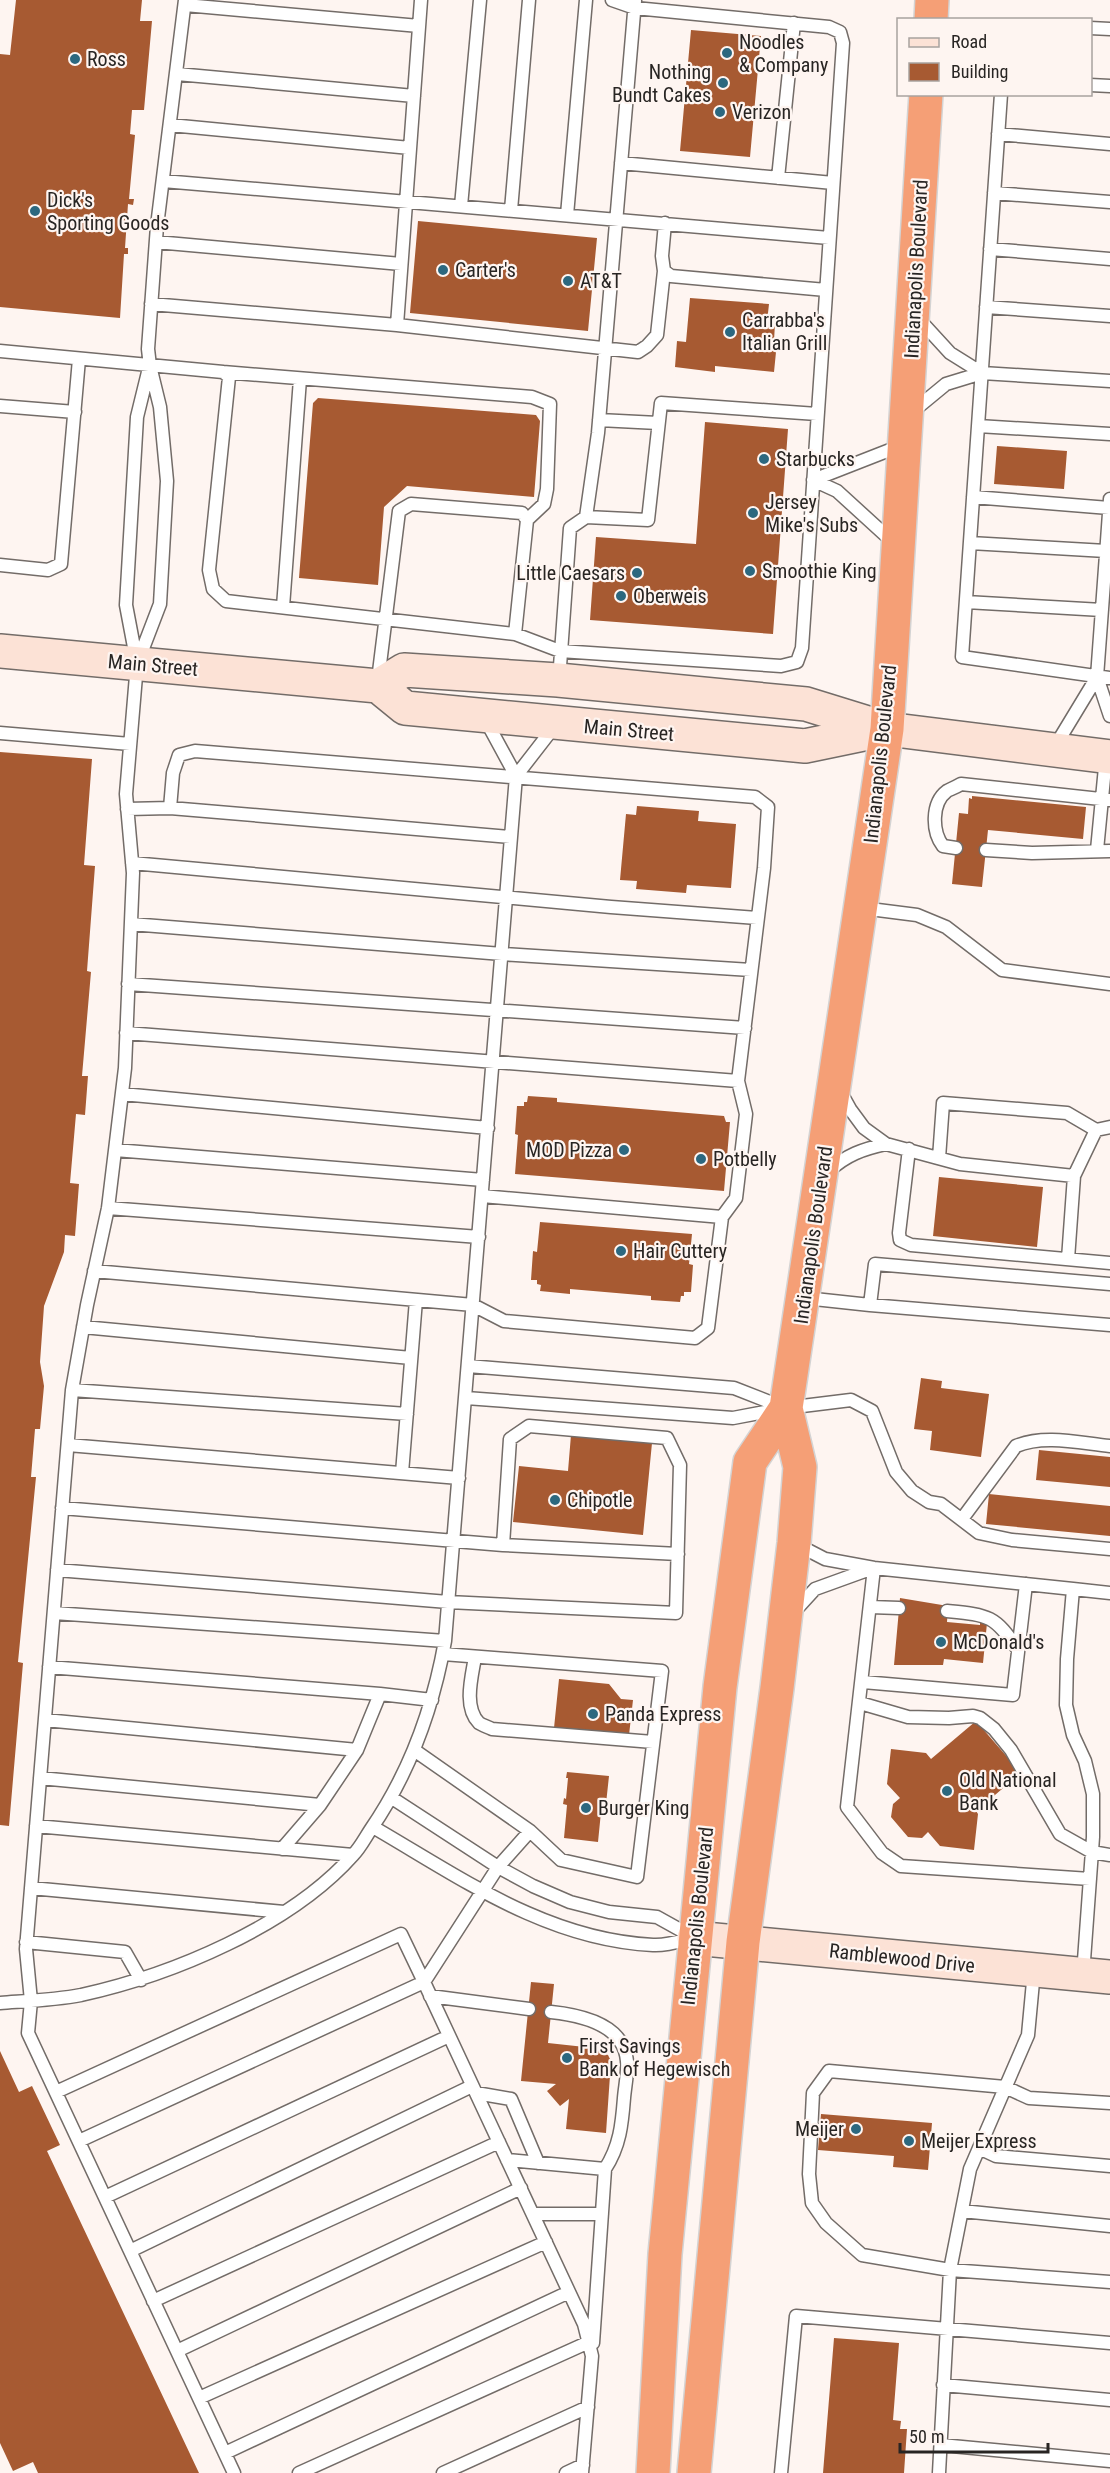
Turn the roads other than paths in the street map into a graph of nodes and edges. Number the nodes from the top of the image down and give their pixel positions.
1 (421, 0) edge
2 (480, 0) edge
3 (529, 0) edge
4 (586, 0) edge
5 (612, 0) edge
6 (932, 0) edge
7 (185, 3) edge
8 (635, 4) edge
9 (931, 18) edge
10 (794, 23) junction
11 (419, 26) junction
12 (1092, 28) edge
13 (1110, 29) edge
14 (177, 74) junction
15 (1092, 85) edge
16 (1110, 86) edge
17 (414, 96) junction
18 (926, 96) edge
19 (1001, 96) edge
20 (170, 125) junction
21 (998, 134) junction
22 (1110, 144) edge
23 (410, 148) junction
24 (621, 163) junction
25 (778, 178) junction
26 (163, 181) junction
27 (833, 183) junction
28 (994, 193) junction
29 (406, 201) junction
30 (1110, 202) edge
31 (461, 206) junction
32 (511, 210) junction
33 (567, 215) junction
34 (616, 219) junction
35 (665, 223) junction
36 (829, 238) junction
37 (156, 242) junction
38 (990, 249) junction
39 (1110, 260) edge
40 (401, 264) junction
41 (664, 271) junction
42 (826, 290) junction
43 (151, 304) junction
44 (986, 307) junction
45 (913, 313) junction
46 (1110, 316) edge
47 (397, 325) junction
48 (605, 350) junction
49 (0, 351) edge
50 (79, 359) junction
51 (150, 366) junction
52 (223, 372) junction
53 (982, 373) junction
54 (300, 378) junction
55 (1110, 381) edge
56 (0, 406) edge
57 (75, 412) junction
58 (817, 414) junction
59 (599, 420) junction
60 (658, 423) junction
61 (978, 426) junction
62 (905, 431) junction
63 (1110, 434) edge
64 (813, 480) junction
65 (973, 497) junction
66 (1110, 499) edge
67 (1109, 508) edge
68 (586, 517) junction
69 (527, 520) junction
70 (970, 543) junction
71 (1108, 544) edge
72 (898, 547) junction
73 (0, 565) edge
74 (966, 602) junction
75 (283, 607) junction
76 (1102, 610) junction
77 (386, 620) junction
78 (516, 634) junction
79 (0, 651) edge
80 (137, 664) junction
81 (559, 666) junction
82 (1104, 678) edge
83 (378, 686) junction
84 (1110, 716) edge
85 (483, 717) junction
86 (556, 723) junction
87 (887, 729) junction
88 (0, 734) edge
89 (130, 744) junction
90 (1052, 751) junction
91 (1108, 756) edge
92 (516, 776) junction
93 (1106, 799) edge
94 (127, 808) junction
95 (170, 808) junction
96 (511, 837) junction
97 (956, 848) dead end
98 (986, 850) dead end
99 (1104, 851) edge
100 (132, 863) junction
101 (506, 896) junction
102 (861, 908) junction
103 (758, 918) junction
104 (131, 924) junction
105 (502, 954) junction
106 (752, 970) junction
107 (128, 984) junction
108 (1110, 984) edge
109 (497, 1009) junction
110 (745, 1028) junction
111 (126, 1034) junction
112 (493, 1062) junction
113 (738, 1081) junction
114 (835, 1082) junction
115 (122, 1094) junction
116 (1110, 1126) edge
117 (488, 1128) junction
118 (1096, 1130) junction
119 (886, 1144) junction
120 (909, 1149) junction
121 (115, 1150) junction
122 (939, 1158) junction
123 (1074, 1176) junction
124 (821, 1179) junction
125 (483, 1180) junction
126 (482, 1196) junction
127 (108, 1208) junction
128 (722, 1217) junction
129 (479, 1237) junction
130 (1068, 1259) junction
131 (1110, 1263) edge
132 (94, 1272) junction
133 (1110, 1284) edge
134 (804, 1298) junction
135 (416, 1300) junction
136 (473, 1305) junction
137 (870, 1305) junction
138 (1110, 1325) edge
139 (83, 1327) junction
140 (411, 1359) junction
141 (468, 1366) junction
142 (72, 1390) junction
143 (466, 1398) junction
144 (786, 1408) junction
145 (407, 1414) junction
146 (68, 1445) junction
147 (1110, 1446) edge
148 (402, 1473) junction
149 (459, 1478) junction
150 (63, 1508) junction
151 (962, 1519) junction
152 (453, 1541) junction
153 (794, 1543) junction
154 (503, 1545) junction
155 (1110, 1549) edge
156 (678, 1554) junction
157 (874, 1568) junction
158 (57, 1570) junction
159 (1026, 1584) junction
160 (1073, 1589) junction
161 (1110, 1593) edge
162 (448, 1602) junction
163 (870, 1606) junction
164 (899, 1608) dead end
165 (947, 1611) dead end
166 (54, 1613) junction
167 (785, 1622) junction
168 (446, 1641) junction
169 (1018, 1650) junction
170 (443, 1654) junction
171 (475, 1657) junction
172 (49, 1667) junction
173 (863, 1682) junction
174 (380, 1694) junction
175 (432, 1700) junction
176 (860, 1703) junction
177 (45, 1720) junction
178 (653, 1742) junction
179 (357, 1750) junction
180 (414, 1750) junction
181 (40, 1778) junction
182 (392, 1798) junction
183 (320, 1805) junction
184 (36, 1826) junction
185 (373, 1827) junction
186 (530, 1831) junction
187 (282, 1849) junction
188 (1092, 1852) junction
189 (1110, 1854) edge
190 (353, 1855) junction
191 (498, 1867) junction
192 (1090, 1879) junction
193 (31, 1888) junction
194 (482, 1890) junction
195 (284, 1912) junction
196 (694, 1938) junction
197 (26, 1942) junction
198 (743, 1942) junction
199 (1034, 1971) junction
200 (1096, 1976) edge
201 (141, 1980) junction
202 (424, 1982) junction
203 (430, 1996) junction
204 (31, 2001) junction
205 (0, 2003) edge
206 (528, 2008) dead end
207 (551, 2012) dead end
208 (449, 2036) junction
209 (1005, 2087) junction
210 (474, 2089) junction
211 (56, 2092) junction
212 (1110, 2103) edge
213 (79, 2141) junction
214 (499, 2142) junction
215 (979, 2148) junction
216 (507, 2160) junction
217 (538, 2163) junction
218 (1110, 2166) edge
219 (605, 2169) junction
220 (520, 2188) junction
221 (105, 2197) junction
222 (962, 2211) junction
223 (532, 2214) junction
224 (602, 2214) junction
225 (1110, 2226) edge
226 (546, 2242) junction
227 (130, 2251) junction
228 (950, 2270) junction
229 (1110, 2282) edge
230 (569, 2292) junction
231 (153, 2301) junction
232 (946, 2329) junction
233 (589, 2342) junction
234 (1110, 2343) edge
235 (177, 2351) junction
236 (592, 2356) junction
237 (944, 2385) junction
238 (199, 2398) junction
239 (1110, 2400) edge
240 (588, 2407) junction
241 (941, 2445) junction
242 (225, 2453) junction
243 (1110, 2461) edge
244 (583, 2469) edge
245 (234, 2473) edge
246 (299, 2473) edge
247 (443, 2473) edge
248 (566, 2473) edge
249 (653, 2473) edge
250 (694, 2473) edge
251 (781, 2473) edge
252 (939, 2473) edge

1 - 11 lane
2 - 31 lane
3 - 32 lane
4 - 33 lane
5 - 8 lane
6 - 9 highway
7 - 11 lane
7 - 14 lane
8 - 10 lane
8 - 24 lane
10 - 25 lane
10 - 27 lane
11 - 17 lane
12 - 13 lane
14 - 17 lane
14 - 20 lane
15 - 16 lane
17 - 23 lane
18 - 45 highway, Indianapolis Boulevard
19 - 21 lane
20 - 23 lane
20 - 26 lane
21 - 22 lane
21 - 28 lane
23 - 29 lane
24 - 25 lane
24 - 34 lane
25 - 27 lane
26 - 29 lane
26 - 37 lane
27 - 36 lane
28 - 30 lane
28 - 38 lane
29 - 31 lane
29 - 40 lane
31 - 32 lane
32 - 33 lane
33 - 34 lane
34 - 35 lane
34 - 48 lane
35 - 36 lane
35 - 41 lane
36 - 42 lane
37 - 40 lane
37 - 43 lane
38 - 39 lane
38 - 44 lane
40 - 47 lane
41 - 42 lane
41 - 48 lane
42 - 58 lane
43 - 47 lane
43 - 51 lane
44 - 46 lane
44 - 53 lane
45 - 53 lane
45 - 62 highway, Indianapolis Boulevard
47 - 48 lane
48 - 59 lane
49 - 50 lane
50 - 51 lane
50 - 57 lane
51 - 52 lane
51 - 80 lane
51 - 80 lane
52 - 54 lane
52 - 75 lane
53 - 55 lane
53 - 61 lane
53 - 62 lane
54 - 69 lane
54 - 75 lane
56 - 57 lane
57 - 73 lane
58 - 60 lane
58 - 64 lane
59 - 60 lane
59 - 68 lane
60 - 68 lane
61 - 63 lane
61 - 65 lane
62 - 64 lane
62 - 72 highway, Indianapolis Boulevard
64 - 72 lane
64 - 81 lane
65 - 67 lane
65 - 70 lane
66 - 67 lane
67 - 71 lane
68 - 81 lane
69 - 77 lane
69 - 78 lane
70 - 71 lane
70 - 74 lane
71 - 76 lane
72 - 87 highway, Indianapolis Boulevard
74 - 76 lane
74 - 82 lane
75 - 77 lane
76 - 82 lane
77 - 78 lane
77 - 83 lane
78 - 81 lane
79 - 80 street, Main Street
80 - 83 street, Main Street
80 - 89 lane
81 - 83 street, Main Street
81 - 87 street, Main Street
82 - 84 lane
82 - 90 lane
83 - 85 street, Main Street
85 - 86 street, Main Street
85 - 92 lane
86 - 87 street, Main Street
86 - 92 lane
87 - 90 street, Main Street
87 - 102 highway, Indianapolis Boulevard
88 - 89 lane
89 - 94 lane
90 - 91 street, Main Street
91 - 93 lane
92 - 95 lane
92 - 96 lane
92 - 103 lane
93 - 97 lane
93 - 99 lane
94 - 95 lane
94 - 100 lane
95 - 96 lane
96 - 101 lane
98 - 99 lane
100 - 101 lane
100 - 104 lane
101 - 103 lane
101 - 105 lane
102 - 108 lane
102 - 114 highway, Indianapolis Boulevard
103 - 106 lane
104 - 105 lane
104 - 107 lane
105 - 106 lane
105 - 109 lane
106 - 110 lane
107 - 109 lane
107 - 111 lane
109 - 110 lane
109 - 112 lane
110 - 113 lane
111 - 112 lane
111 - 115 lane
112 - 113 lane
112 - 117 lane
113 - 128 lane
114 - 119 lane
114 - 124 highway, Indianapolis Boulevard
115 - 117 lane
115 - 121 lane
116 - 118 lane
117 - 125 lane
118 - 122 lane
118 - 123 lane
119 - 120 lane
119 - 124 lane
120 - 122 lane
120 - 130 lane
121 - 125 lane
121 - 127 lane
122 - 123 lane
123 - 130 lane
124 - 134 highway, Indianapolis Boulevard
125 - 126 lane
126 - 128 lane
126 - 129 lane
127 - 129 lane
127 - 132 lane
128 - 136 lane
129 - 136 lane
130 - 131 lane
132 - 135 lane
132 - 139 lane
133 - 137 lane
134 - 137 lane
134 - 144 highway, Indianapolis Boulevard
135 - 136 lane
135 - 140 lane
136 - 141 lane
137 - 138 lane
139 - 140 lane
139 - 142 lane
140 - 145 lane
141 - 143 lane
141 - 144 lane
142 - 145 lane
142 - 146 lane
143 - 144 lane
143 - 149 lane
144 - 151 lane
144 - 153 highway, Indianapolis Boulevard
144 - 196 highway, Indianapolis Boulevard
145 - 148 lane
146 - 148 lane
146 - 150 lane
147 - 151 lane
148 - 149 lane
149 - 152 lane
150 - 152 lane
150 - 158 lane
151 - 155 lane
152 - 154 lane
152 - 162 lane
153 - 157 lane
153 - 167 highway, Indianapolis Boulevard
154 - 156 lane
154 - 156 lane
156 - 162 lane
157 - 159 lane
157 - 163 lane
157 - 167 lane
158 - 162 lane
158 - 166 lane
159 - 160 lane
159 - 169 lane
160 - 161 lane
160 - 188 lane
162 - 168 lane
163 - 164 lane
163 - 173 lane
165 - 169 lane
166 - 168 lane
166 - 172 lane
167 - 198 highway, Indianapolis Boulevard
168 - 170 lane
169 - 173 lane
170 - 171 lane
170 - 175 lane
171 - 178 lane
171 - 178 lane
172 - 174 lane
172 - 177 lane
173 - 176 lane
174 - 175 lane
174 - 179 lane
175 - 180 lane
176 - 188 lane
176 - 192 lane
177 - 179 lane
177 - 181 lane
178 - 186 lane
179 - 183 lane
180 - 182 lane
180 - 186 lane
181 - 183 lane
181 - 184 lane
182 - 185 lane
182 - 191 lane
183 - 187 lane
184 - 187 lane
184 - 193 lane
185 - 190 lane
185 - 194 lane
186 - 191 lane
187 - 190 lane
188 - 189 lane
188 - 192 lane
190 - 195 lane
191 - 194 lane
191 - 196 lane
192 - 200 lane
193 - 195 lane
193 - 197 lane
194 - 196 lane
194 - 202 lane
195 - 201 lane
196 - 198 street, Ramblewood Drive
196 - 249 highway, Indianapolis Boulevard
197 - 201 lane
197 - 204 lane
198 - 199 street, Ramblewood Drive
198 - 250 highway, Indianapolis Boulevard
199 - 200 street, Ramblewood Drive
199 - 209 lane
201 - 204 lane
202 - 203 lane
202 - 211 lane
202 - 213 lane
203 - 206 lane
203 - 208 lane
204 - 205 lane
204 - 211 lane
207 - 219 lane
208 - 210 lane
208 - 221 lane
209 - 212 lane
209 - 215 lane
209 - 228 lane
210 - 214 lane
210 - 217 lane
210 - 227 lane
211 - 213 lane
213 - 221 lane
214 - 216 lane
214 - 231 lane
215 - 218 lane
215 - 222 lane
216 - 217 lane
216 - 220 lane
217 - 219 lane
219 - 224 lane
220 - 223 lane
220 - 235 lane
221 - 227 lane
222 - 225 lane
222 - 228 lane
223 - 224 lane
223 - 226 lane
224 - 236 lane
226 - 230 lane
226 - 238 lane
227 - 231 lane
228 - 229 lane
228 - 232 lane
230 - 233 lane
230 - 242 lane
231 - 235 lane
232 - 234 lane
232 - 237 lane
232 - 251 lane
233 - 236 lane
233 - 246 lane
235 - 238 lane
236 - 240 lane
237 - 239 lane
237 - 241 lane
238 - 242 lane
240 - 244 lane
240 - 247 lane
241 - 243 lane
241 - 252 lane
242 - 245 lane
244 - 248 lane

